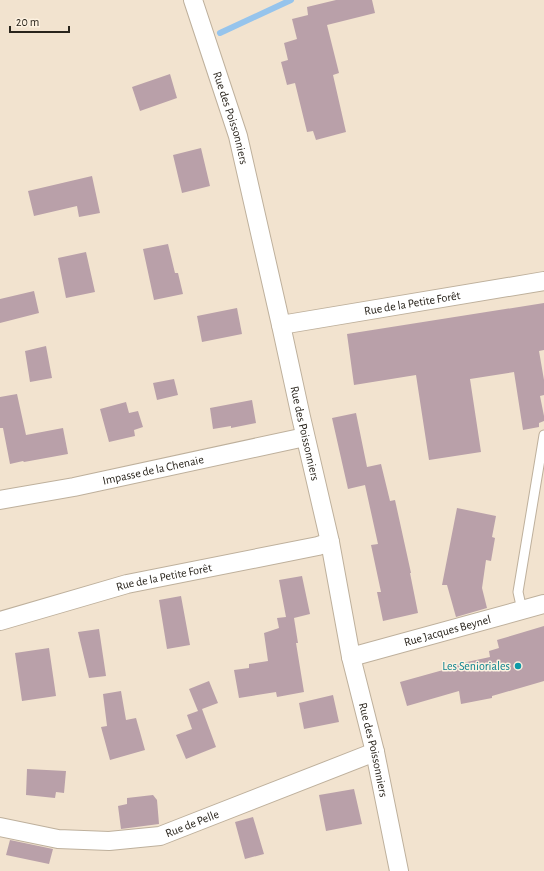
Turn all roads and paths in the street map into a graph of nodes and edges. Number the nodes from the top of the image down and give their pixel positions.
1 (193, 0) edge
2 (544, 281) edge
3 (281, 325) junction
4 (544, 435) edge
5 (305, 437) junction
6 (0, 500) edge
7 (330, 542) junction
8 (544, 604) edge
9 (522, 610) junction
10 (0, 621) edge
11 (351, 657) junction
12 (375, 752) junction
13 (0, 827) edge
14 (399, 871) edge

1 - 3 street, Rue des Poissonniers
2 - 3 street, Rue de la Petite Forêt
3 - 5 street, Rue des Poissonniers
4 - 9 lane
5 - 6 street, Impasse de la Chenaie
5 - 7 street, Rue des Poissonniers
7 - 10 street, Rue de la Petite Forêt
7 - 11 street, Rue des Poissonniers
8 - 9 street, Rue Jacques Beynel
9 - 11 street, Rue Jacques Beynel
11 - 12 street, Rue des Poissonniers
12 - 13 street, Rue de Pelle
12 - 14 street, Rue des Poissonniers

